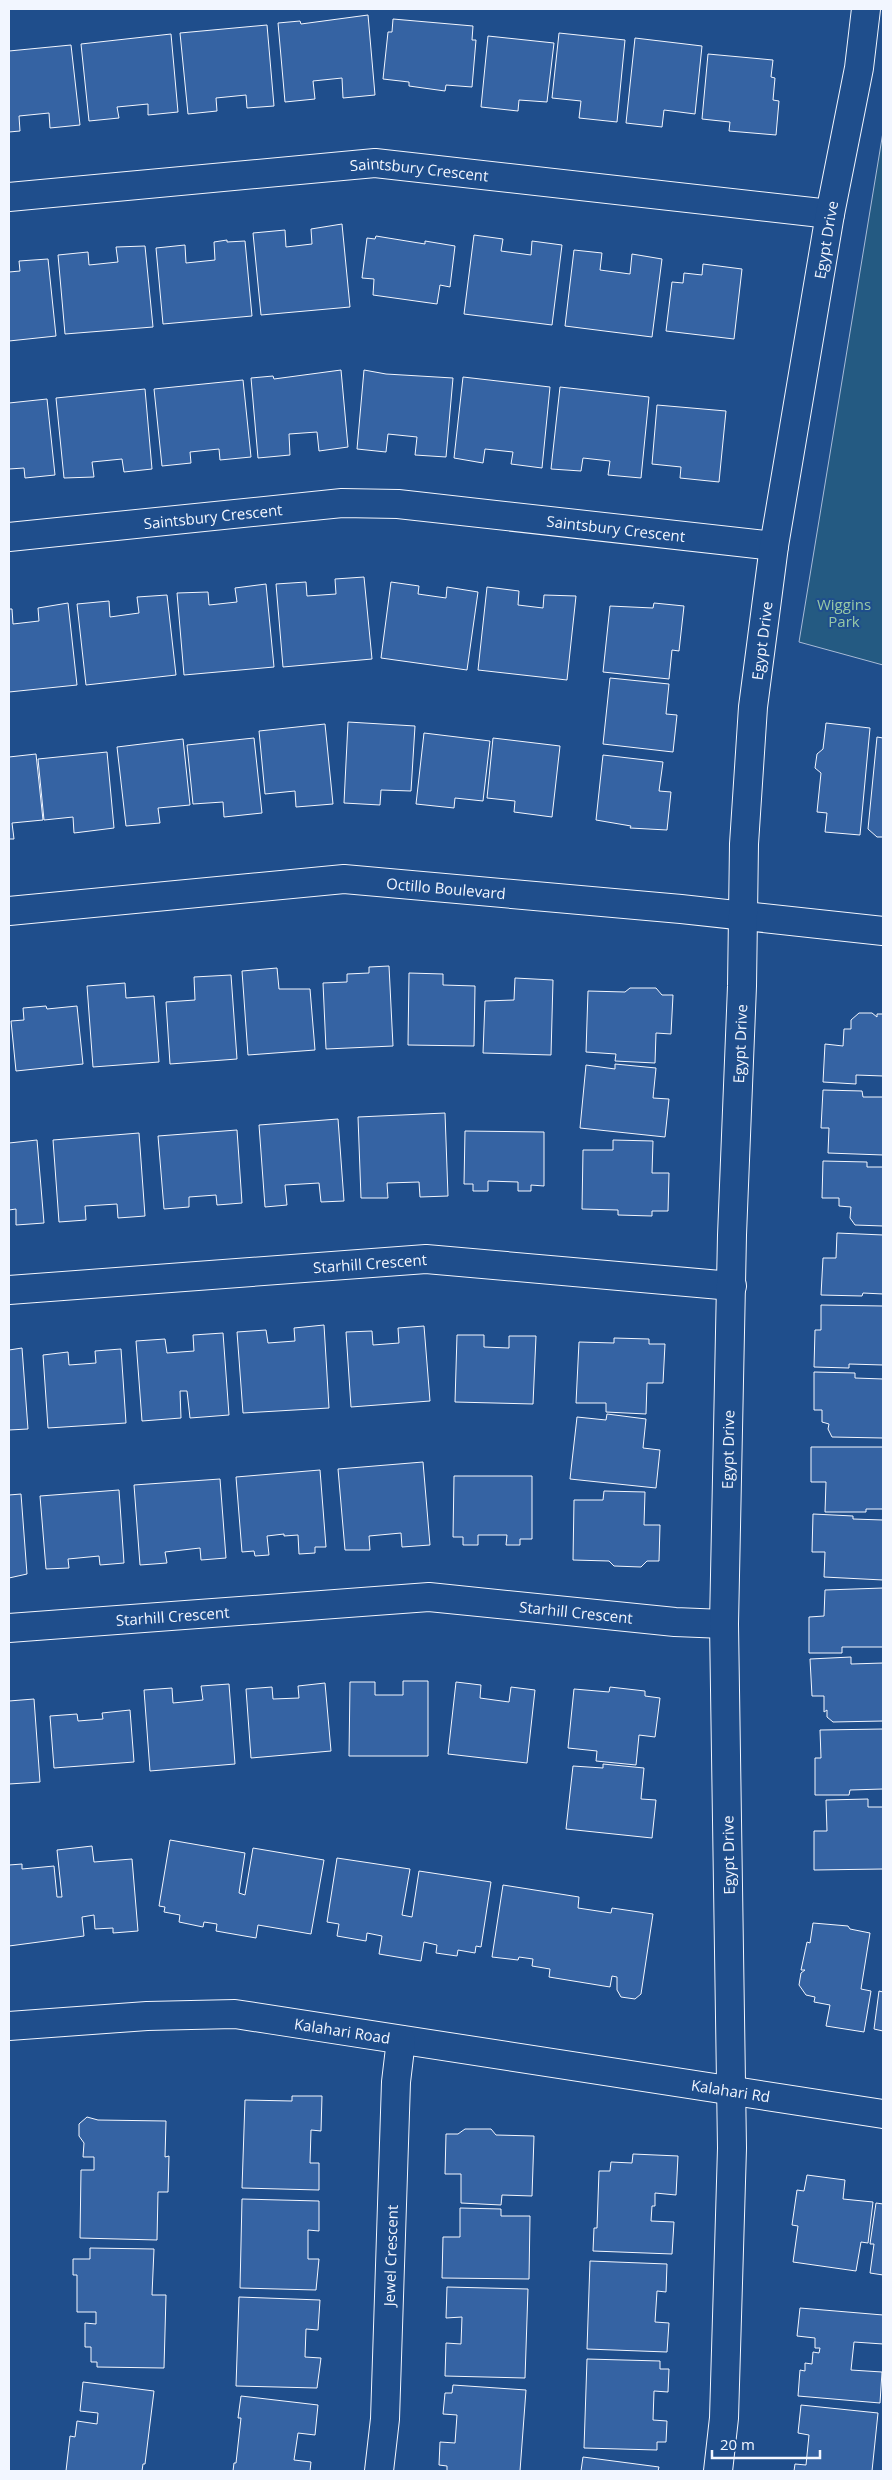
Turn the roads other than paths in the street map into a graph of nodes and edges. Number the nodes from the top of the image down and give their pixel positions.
1 (866, 9) edge
2 (9, 197) edge
3 (830, 214) junction
4 (9, 537) edge
5 (774, 546) junction
6 (9, 911) edge
7 (743, 915) junction
8 (883, 931) edge
9 (732, 1286) junction
10 (9, 1290) edge
11 (724, 1624) junction
12 (9, 1628) edge
13 (9, 2026) edge
14 (401, 2040) junction
15 (672, 2082) joint
16 (731, 2090) junction
17 (883, 2114) edge
18 (380, 2471) edge
19 (718, 2471) edge

1 - 3 street, Egypt Drive
2 - 3 street, Saintsbury Crescent
3 - 5 street, Egypt Drive
4 - 5 street, Saintsbury Crescent
5 - 7 street, Egypt Drive
6 - 7 street, Octillo Boulevard
7 - 8 street, Octillo Boulevard
7 - 9 street, Egypt Drive
9 - 10 street, Starhill Crescent
9 - 11 street, Egypt Drive
11 - 12 street, Starhill Crescent
11 - 16 street, Egypt Drive
13 - 14 street, Kalahari Road
14 - 15 street, Kalahari Road
14 - 18 street, Jewel Crescent
15 - 16 street, Kalahari Rd
16 - 17 street, Kalahari Rd
16 - 19 street

